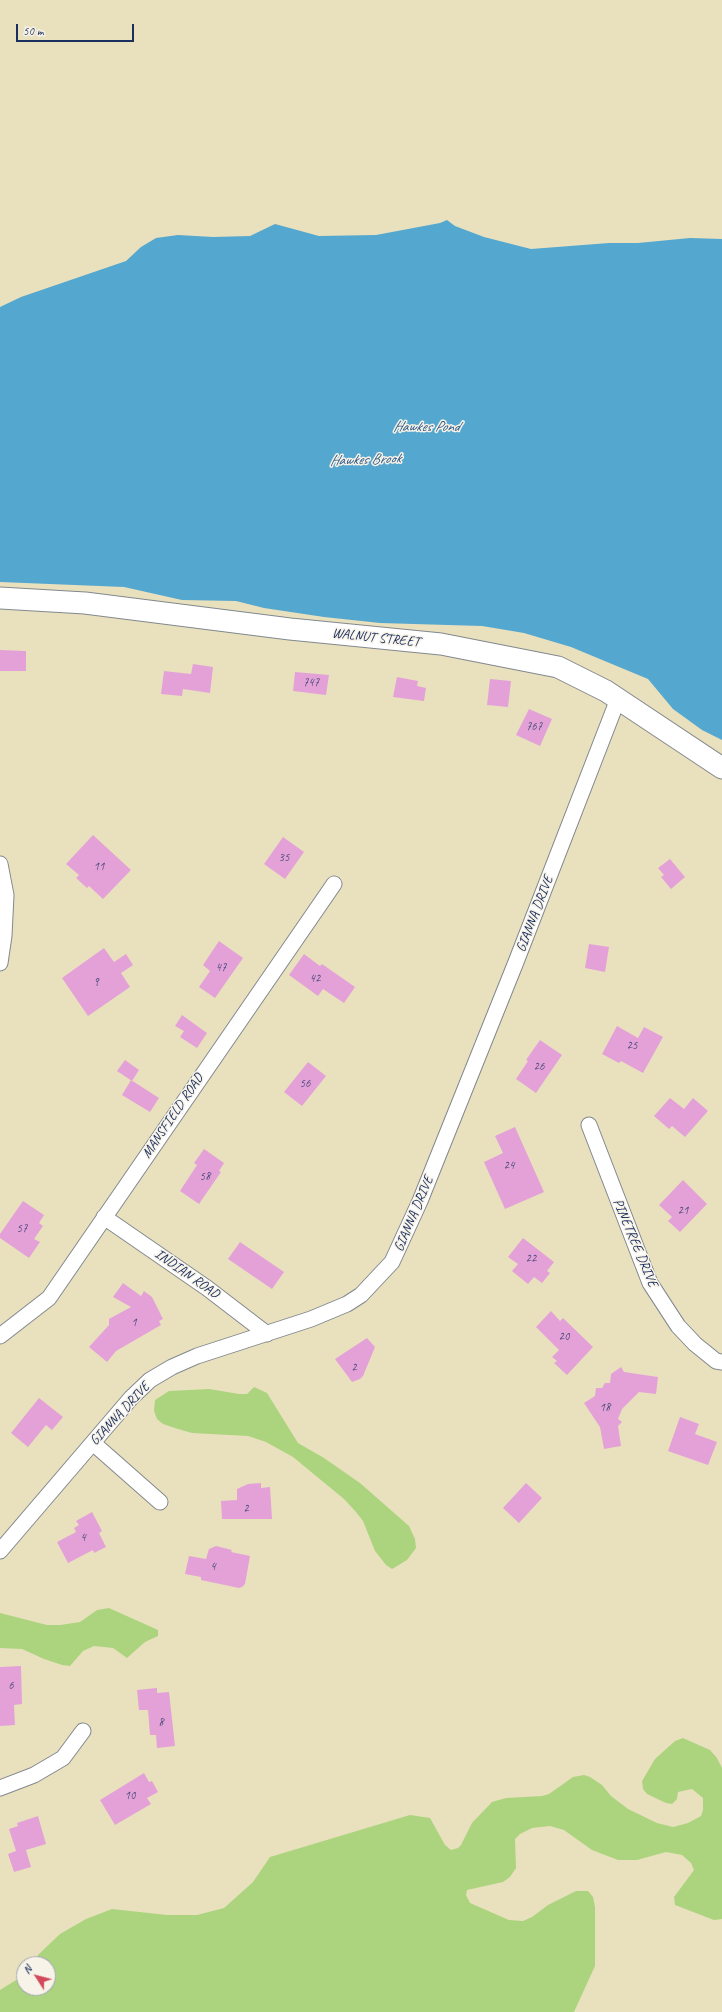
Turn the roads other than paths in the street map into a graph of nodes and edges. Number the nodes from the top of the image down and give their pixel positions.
1 (0, 598) edge
2 (618, 699) junction
3 (722, 768) edge
4 (0, 864) edge
5 (334, 884) dead end
6 (3, 896) edge
7 (0, 963) edge
8 (589, 1125) dead end
9 (104, 1217) junction
10 (267, 1334) junction
11 (0, 1336) edge
12 (722, 1362) edge
13 (93, 1443) junction
14 (160, 1502) dead end
15 (0, 1551) edge
16 (83, 1731) dead end
17 (0, 1788) edge

1 - 2 main road, WALNUT STREET
2 - 3 main road, WALNUT STREET
2 - 10 street, GIANNA DRIVE
4 - 6 street
5 - 9 street, MANSFIELD ROAD
6 - 7 street
8 - 12 street, PINETREE DRIVE
9 - 10 street, INDIAN ROAD
9 - 11 street, MANSFIELD ROAD
10 - 13 street, GIANNA DRIVE
13 - 14 street
13 - 15 street, GIANNA DRIVE
16 - 17 street

